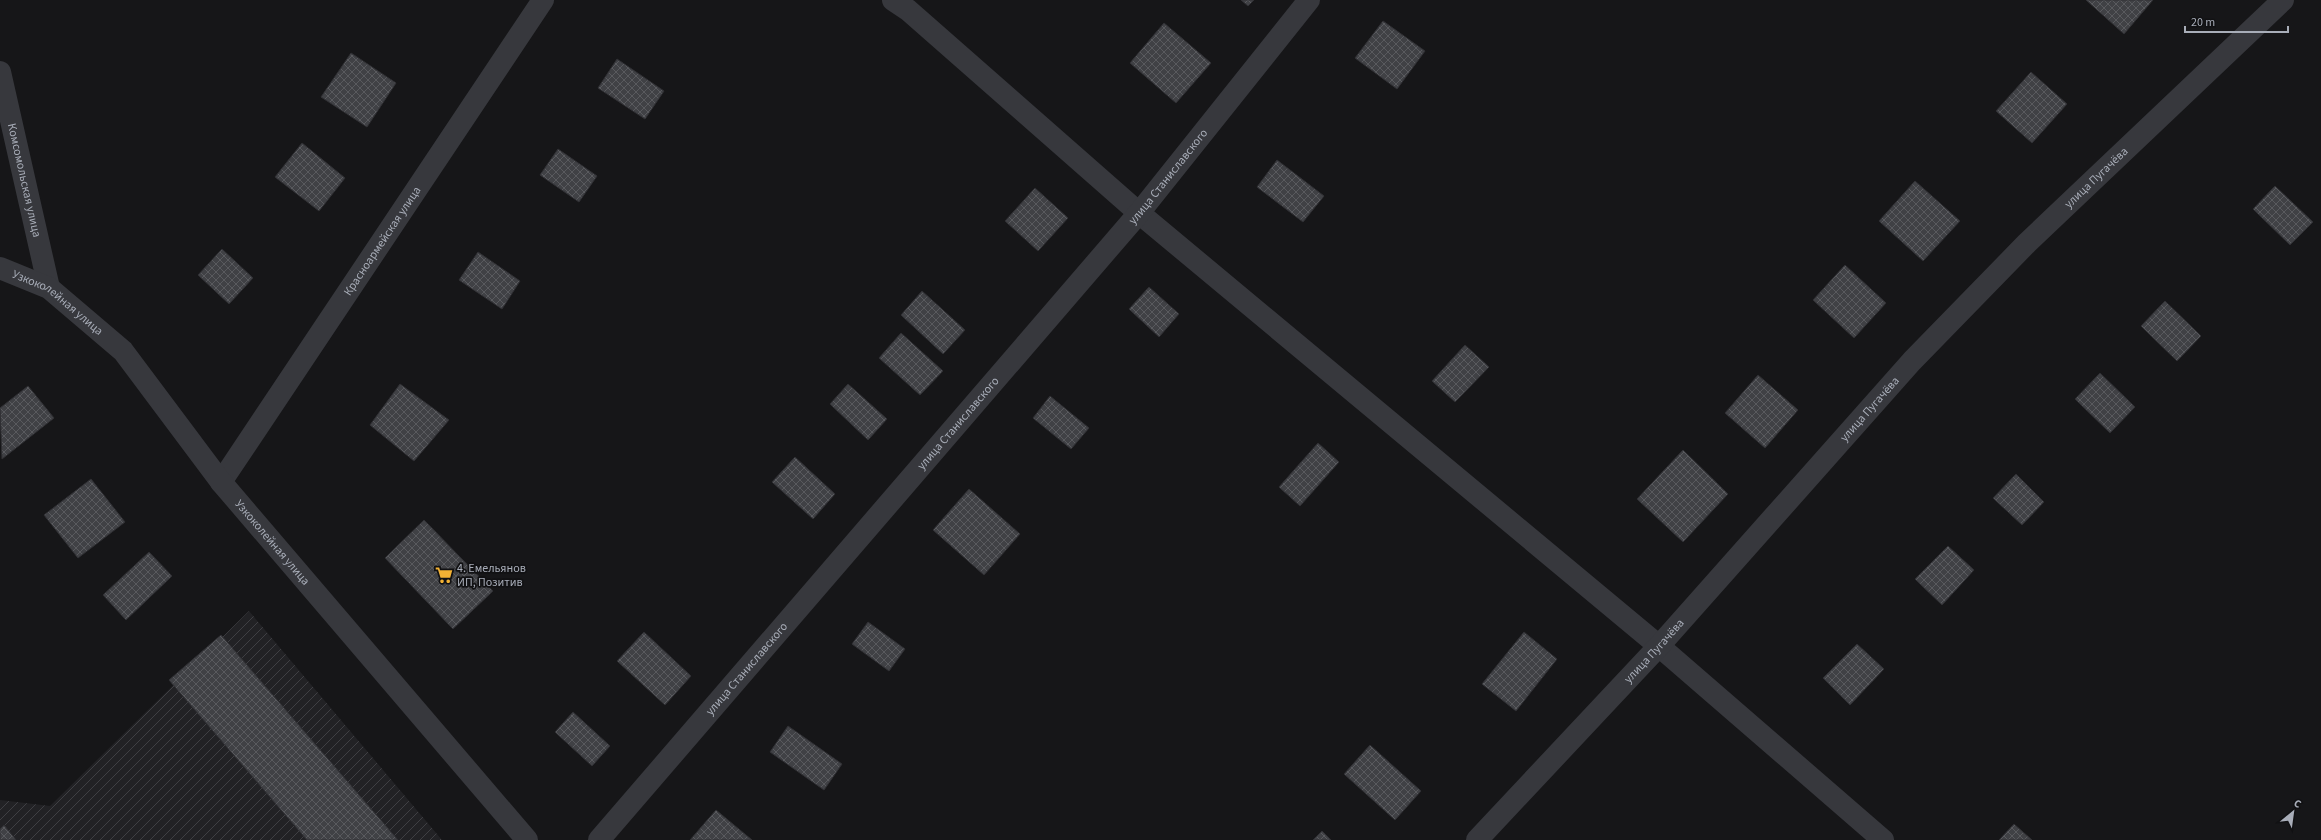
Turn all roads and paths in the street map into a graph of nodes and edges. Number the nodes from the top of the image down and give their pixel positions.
1 (543, 0) edge
2 (893, 0) edge
3 (1309, 0) edge
4 (2283, 0) edge
5 (0, 72) edge
6 (1138, 213) junction
7 (0, 268) edge
8 (49, 288) junction
9 (221, 482) junction
10 (1659, 646) junction
11 (527, 840) edge
12 (599, 840) edge
13 (1478, 840) edge
14 (1883, 840) edge

1 - 9 street, Красноармейская улица
2 - 6 street
3 - 6 street, улица Станиславского
4 - 10 street, улица Пугачёва
5 - 8 street, Комсомольская улица
6 - 10 street
6 - 12 street, улица Станиславского
7 - 8 street, Узкоколейная улица
8 - 9 street, Узкоколейная улица
9 - 11 street, Узкоколейная улица
10 - 13 street, улица Пугачёва
10 - 14 street

